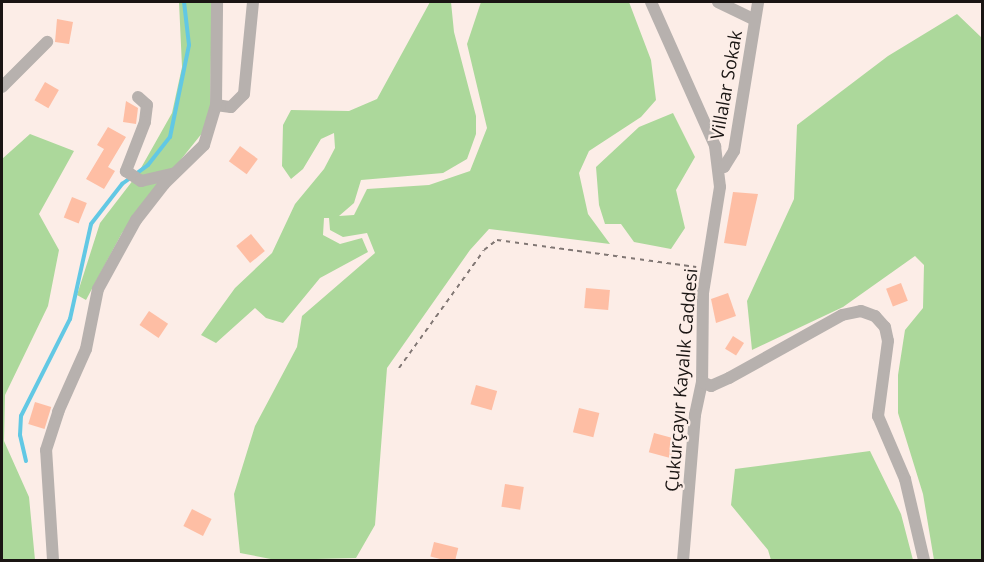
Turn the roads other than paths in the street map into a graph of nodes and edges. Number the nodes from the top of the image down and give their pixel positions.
1 (217, 2) edge
2 (253, 2) edge
3 (651, 2) edge
4 (718, 2) edge
5 (758, 2) edge
6 (755, 20) junction
7 (47, 42) dead end
8 (2, 87) edge
9 (138, 97) dead end
10 (216, 105) junction
11 (718, 166) junction
12 (176, 172) junction
13 (702, 382) junction
14 (53, 561) edge
15 (683, 561) edge
16 (924, 561) edge

1 - 10 street
2 - 10 street
3 - 11 street, Çukurçayır Kayalık Caddesi
4 - 6 street
5 - 6 street, Villalar Sokak
6 - 11 street, Villalar Sokak
7 - 8 street
9 - 12 street
10 - 12 street
11 - 13 street, Çukurçayır Kayalık Caddesi
12 - 14 street
13 - 15 street, Çukurçayır Kayalık Caddesi
13 - 16 street

